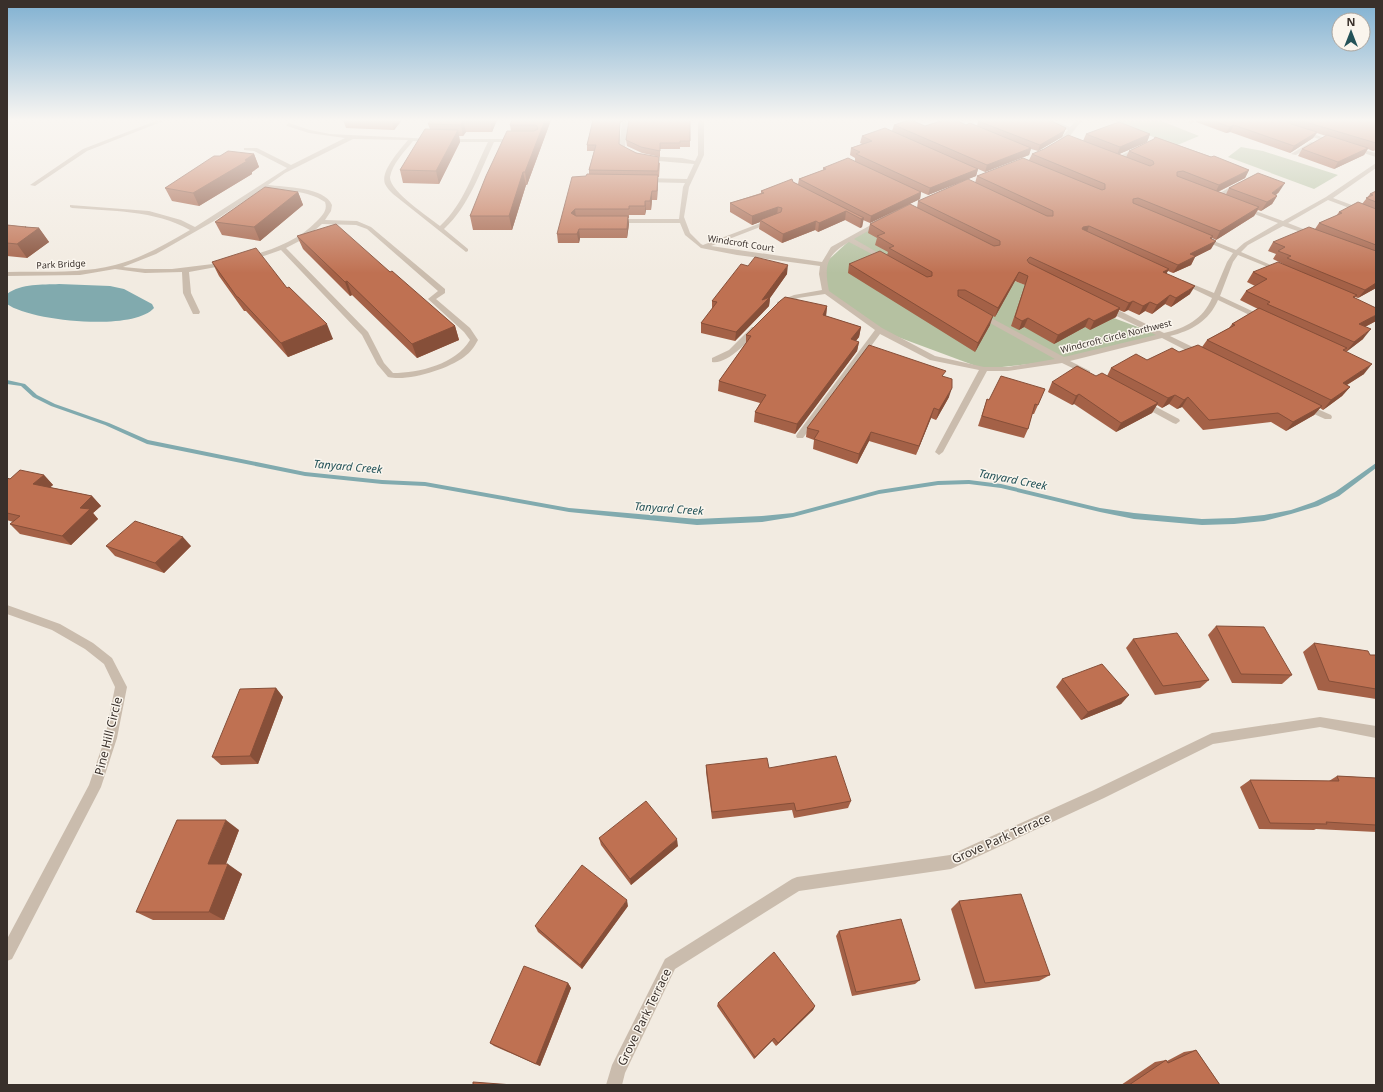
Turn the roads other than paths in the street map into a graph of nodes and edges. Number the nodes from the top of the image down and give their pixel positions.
1 (54, 171) edge
2 (287, 171) edge
3 (389, 171) edge
4 (478, 171) edge
5 (694, 171) edge
6 (1365, 171) edge
7 (637, 180) edge
8 (689, 181) junction
9 (1243, 182) edge
10 (33, 185) dead end
11 (264, 186) junction
12 (1216, 197) edge
13 (1328, 198) junction
14 (1236, 205) edge
15 (72, 206) dead end
16 (1376, 216) edge
17 (889, 218) edge
18 (778, 219) edge
19 (607, 221) edge
20 (682, 221) junction
21 (320, 222) junction
22 (1283, 223) junction
23 (441, 229) junction
24 (195, 230) junction
25 (1195, 235) edge
26 (1319, 237) edge
27 (850, 240) junction
28 (282, 247) junction
29 (703, 247) junction
30 (466, 250) dead end
31 (1236, 252) junction
32 (824, 264) junction
33 (895, 265) edge
34 (116, 267) junction
35 (185, 270) junction
36 (7, 274) edge
37 (1288, 274) edge
38 (1174, 278) edge
39 (826, 292) junction
40 (1216, 297) junction
41 (1099, 304) edge
42 (773, 309) edge
43 (973, 310) edge
44 (196, 312) dead end
45 (1267, 320) edge
46 (758, 325) edge
47 (879, 330) junction
48 (1162, 336) junction
49 (715, 360) dead end
50 (1064, 360) junction
51 (1210, 360) edge
52 (984, 369) junction
53 (1092, 375) edge
54 (1134, 398) edge
55 (1300, 404) edge
56 (1328, 417) dead end
57 (1176, 421) dead end
58 (800, 436) dead end
59 (939, 452) dead end
60 (7, 609) edge
61 (1376, 732) edge
62 (7, 954) edge
63 (614, 1085) edge

1 - 10 street
2 - 11 street
3 - 23 street
4 - 23 street
5 - 8 street
6 - 13 street, Windcroft Circle Northwest
7 - 8 street
8 - 20 street
9 - 12 street
11 - 21 street
11 - 24 street
13 - 16 street
13 - 22 street, Windcroft Circle Northwest
14 - 22 street
15 - 24 street
17 - 27 street
18 - 29 street
19 - 20 street
20 - 29 street, Windcroft Court
21 - 28 street
21 - 28 street
22 - 26 street
22 - 31 street, Windcroft Circle Northwest
23 - 30 street
24 - 34 street
25 - 31 street
27 - 32 street
27 - 33 street
28 - 35 street
29 - 32 street, Windcroft Court
31 - 37 street
31 - 40 street, Windcroft Circle Northwest
32 - 39 street
34 - 35 street
34 - 36 street, Park Bridge
35 - 44 street
38 - 40 street
39 - 42 street
39 - 47 street, Windcroft Circle Northwest
40 - 45 street
40 - 48 street, Windcroft Circle Northwest
41 - 48 street
43 - 50 street
46 - 49 street
47 - 52 street, Windcroft Circle Northwest
47 - 58 street
48 - 50 street, Windcroft Circle Northwest
48 - 51 street
50 - 52 street, Windcroft Circle Northwest
50 - 53 street
52 - 59 street
54 - 57 street
55 - 56 street
60 - 62 street, Pine Hill Circle
61 - 63 street, Grove Park Terrace

